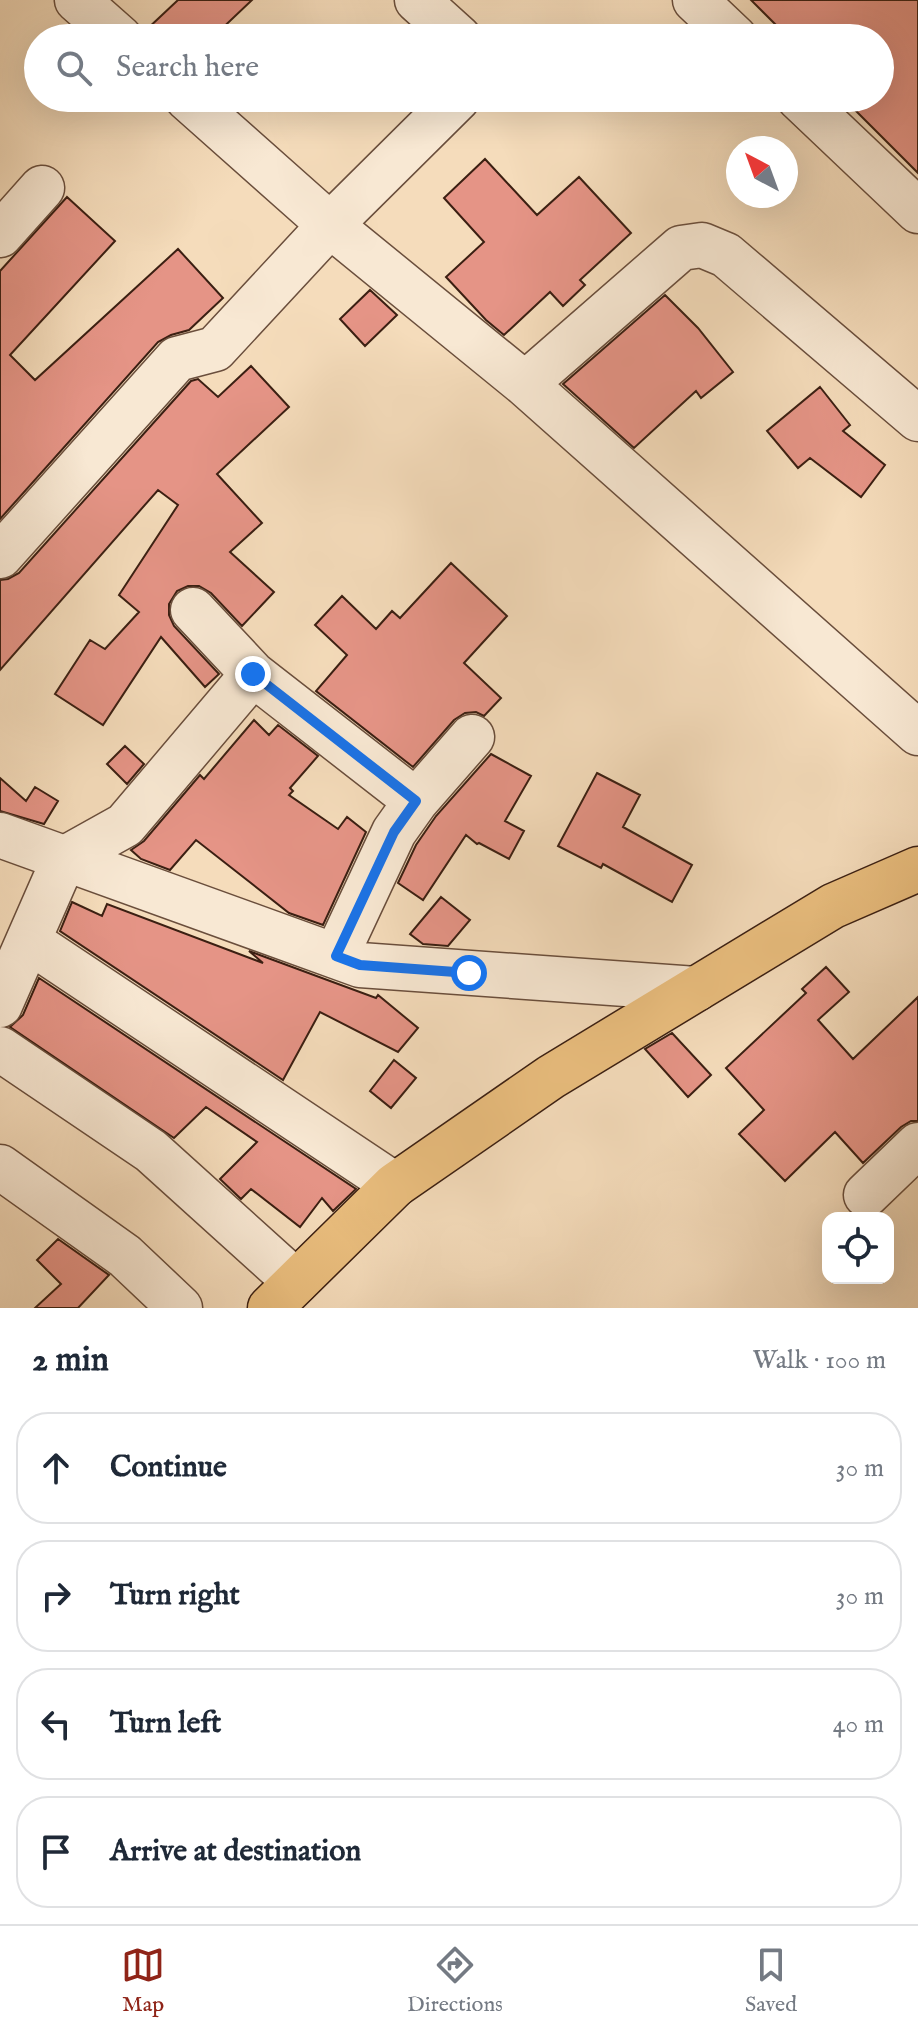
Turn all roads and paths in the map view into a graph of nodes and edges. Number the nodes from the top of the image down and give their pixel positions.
1 (77, 0) edge
2 (417, 0) edge
3 (695, 0) edge
4 (104, 24) edge
5 (444, 24) edge
6 (720, 24) edge
7 (203, 112) edge
8 (444, 112) edge
9 (814, 112) edge
10 (42, 188) dead end
11 (918, 211) edge
12 (330, 225) junction
13 (0, 235) edge
14 (525, 384) junction
15 (918, 419) edge
16 (0, 556) edge
17 (193, 610) dead end
18 (253, 674) junction
19 (918, 733) edge
20 (472, 737) dead end
21 (416, 801) junction
22 (0, 835) edge
23 (64, 859) junction
24 (918, 869) edge
25 (29, 941) junction
26 (336, 956) junction
27 (696, 989) junction
28 (0, 1005) edge
29 (0, 1049) edge
30 (918, 1145) edge
31 (0, 1167) edge
32 (395, 1185) junction
33 (866, 1195) dead end
34 (283, 1295) edge
35 (180, 1308) edge

1 - 4 street
2 - 5 street
3 - 6 street
7 - 12 street
8 - 12 street
9 - 11 street
10 - 13 street
12 - 14 street
12 - 16 street
14 - 15 street
14 - 19 street
17 - 18 street
18 - 21 street
18 - 23 street
20 - 21 street
21 - 26 street
22 - 23 street
23 - 25 street
23 - 26 street
24 - 27 main road
25 - 28 street
25 - 32 street
26 - 27 street
27 - 32 main road
29 - 34 street
30 - 33 street
31 - 35 street
32 - 34 main road

